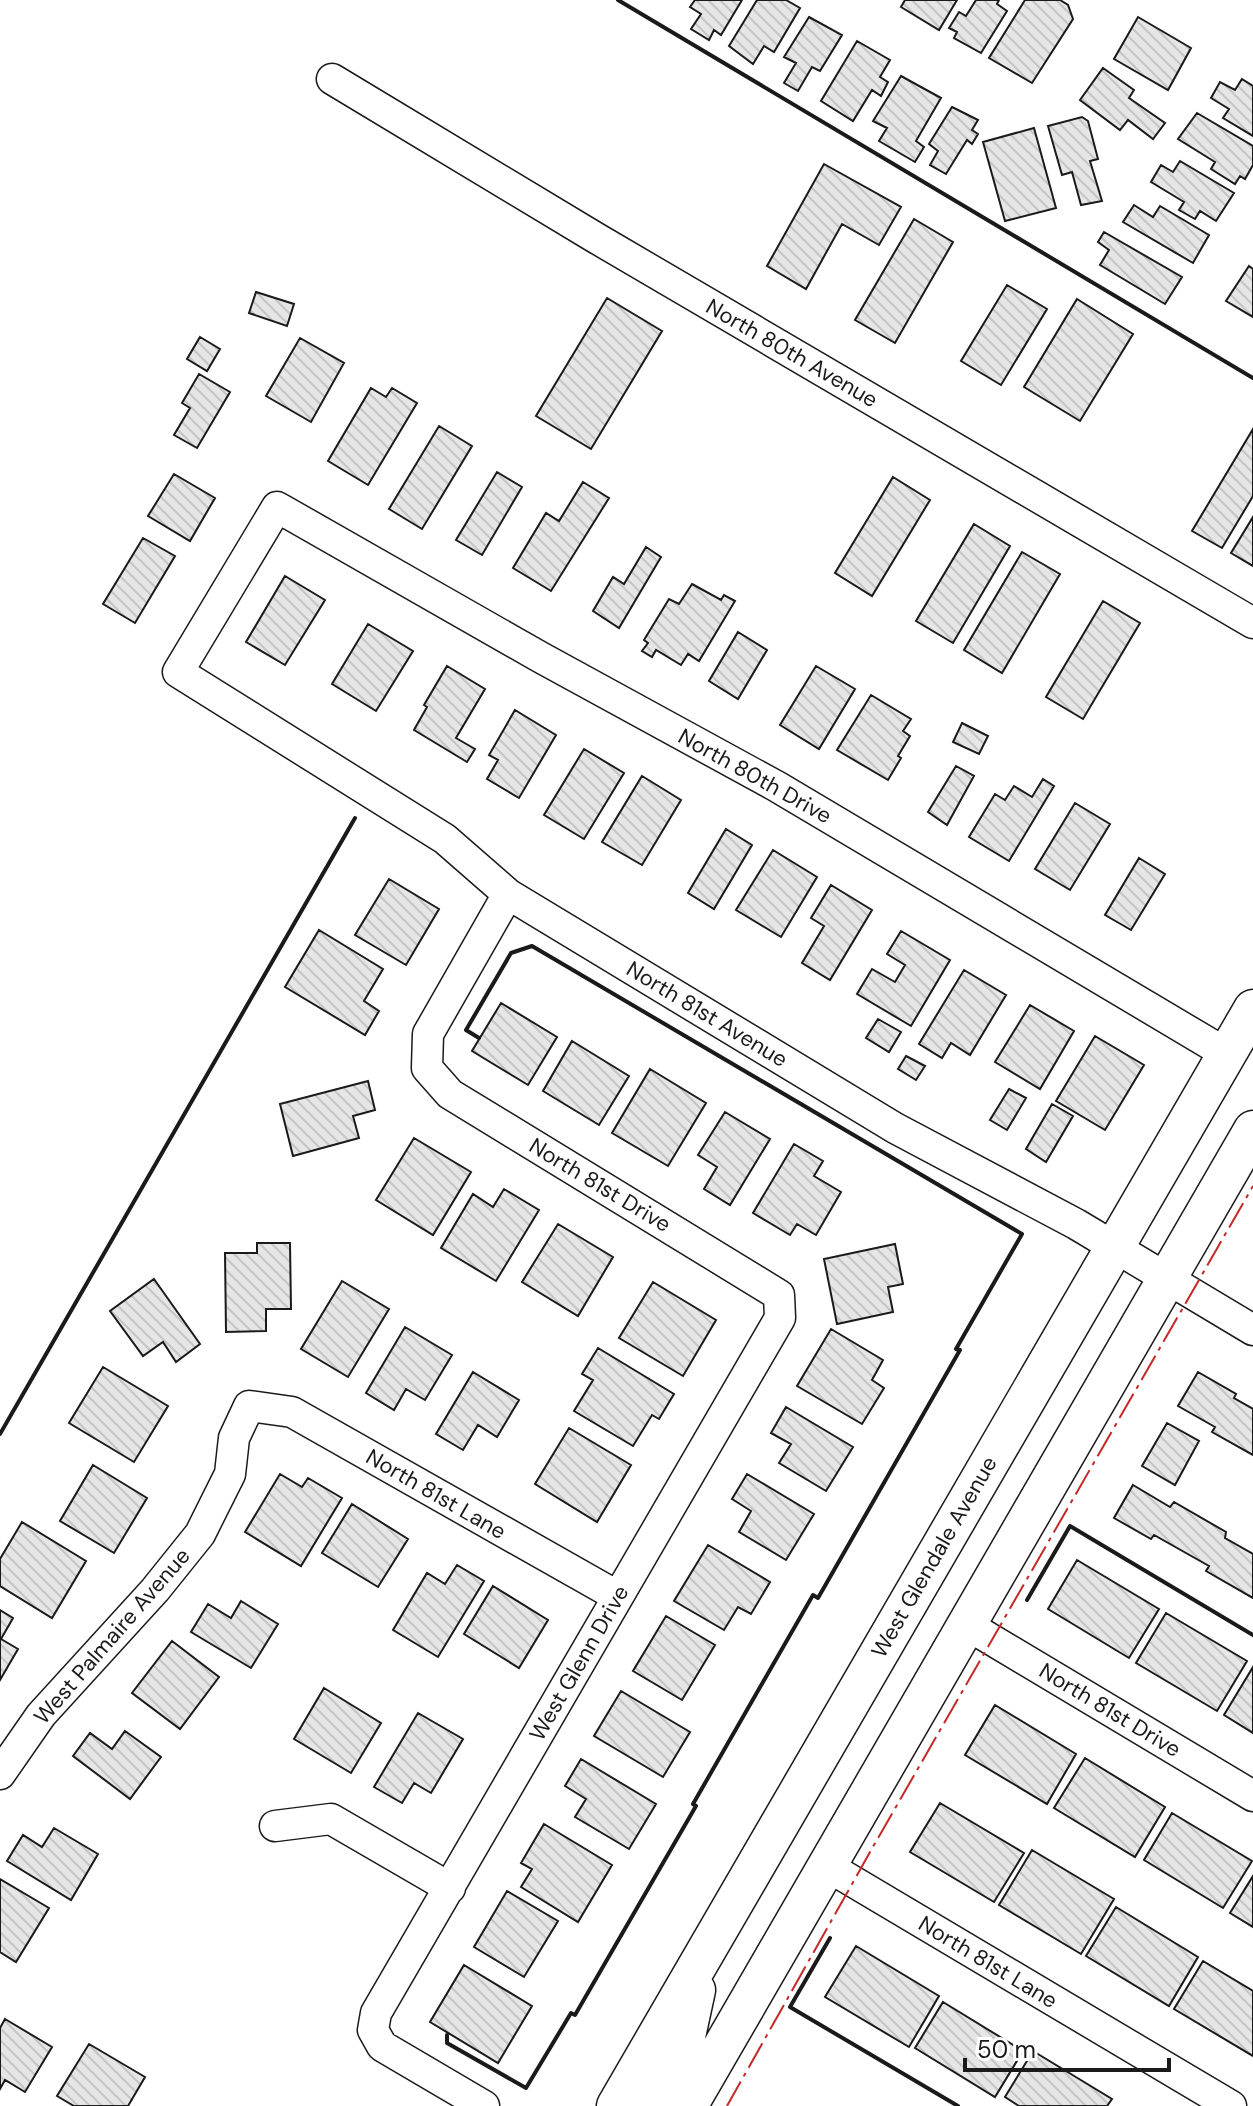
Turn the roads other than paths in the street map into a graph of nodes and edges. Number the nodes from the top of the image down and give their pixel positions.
1 (332, 79) dead end
2 (1253, 623) edge
3 (178, 672) joint
4 (508, 894) junction
5 (1253, 1009) edge
6 (1227, 1054) junction
7 (1253, 1130) edge
8 (1114, 1247) junction
9 (1167, 1279) junction
10 (779, 1295) joint
11 (1253, 1330) edge
12 (249, 1406) joint
13 (617, 1596) junction
14 (967, 1625) junction
15 (0, 1774) edge
16 (1253, 1796) edge
17 (275, 1826) dead end
18 (827, 1866) junction
19 (450, 1888) junction
20 (703, 1956) junction
21 (484, 2106) edge
22 (616, 2106) edge
23 (648, 2106) edge
24 (688, 2106) edge
25 (1231, 2106) edge

1 - 2 street, North 80th Avenue
3 - 4 street, North 81st Avenue
3 - 6 street, North 80th Drive
4 - 8 street, North 81st Avenue
4 - 10 street, North 81st Drive
5 - 6 main road, West Glendale Avenue
6 - 8 main road, West Glendale Avenue
7 - 9 main road
8 - 9 street, North 81st Avenue
8 - 20 main road, West Glendale Avenue
9 - 11 street, North 81st Avenue
9 - 14 main road
10 - 13 street, West Glenn Drive
12 - 13 street, North 81st Lane
12 - 15 street, West Palmaire Avenue
13 - 19 street, West Glenn Drive
14 - 16 street, North 81st Drive
14 - 18 main road
17 - 19 street
18 - 24 main road
18 - 25 street, North 81st Lane
19 - 21 street, West Glenn Drive
20 - 22 main road, West Glendale Avenue
20 - 23 main road

